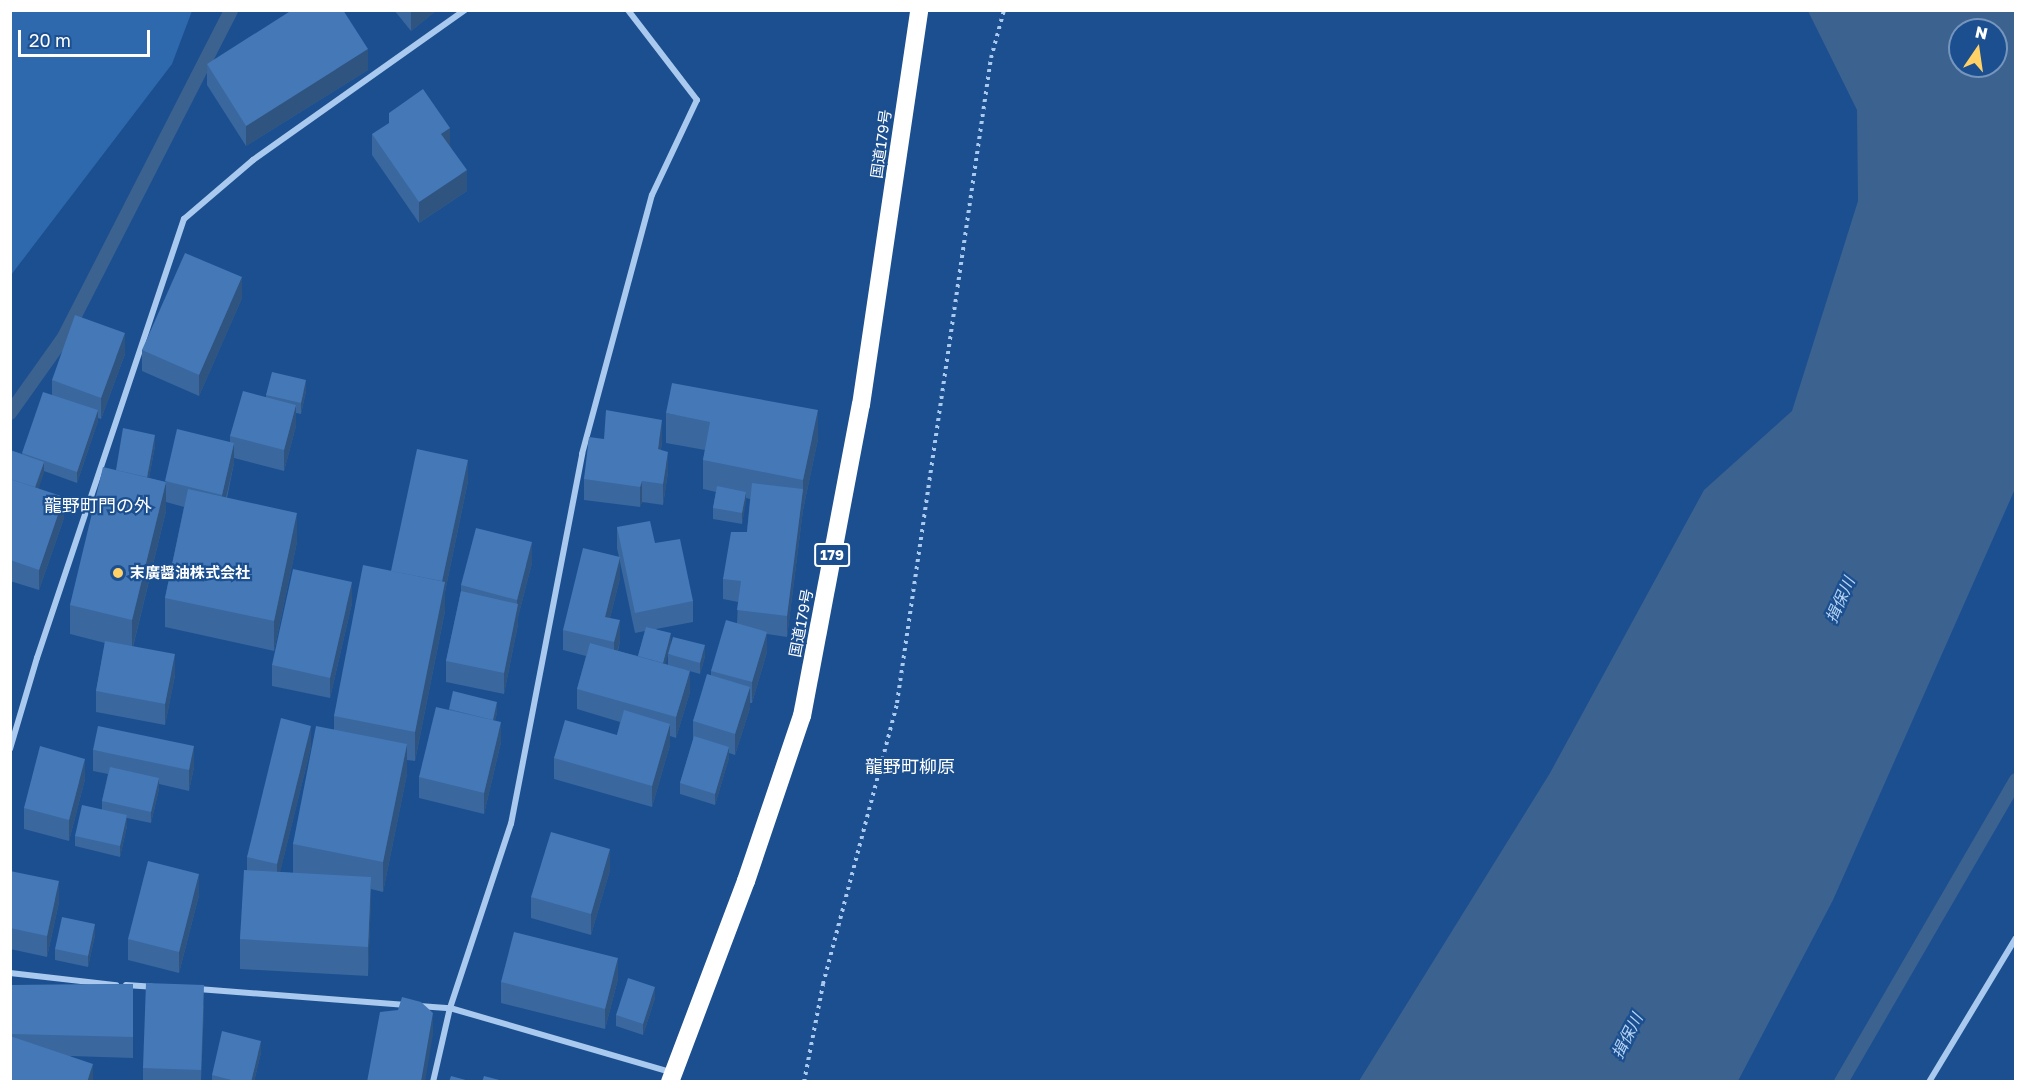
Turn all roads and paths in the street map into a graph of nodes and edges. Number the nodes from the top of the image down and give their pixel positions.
1 (465, 10) edge
2 (628, 10) edge
3 (919, 10) edge
4 (1004, 10) edge
5 (10, 749) edge
6 (2016, 938) edge
7 (10, 973) edge
8 (164, 987) edge
9 (188, 989) edge
10 (450, 1008) junction
11 (672, 1077) edge
12 (433, 1082) edge
13 (804, 1082) edge
14 (1929, 1082) edge

1 - 5 street
2 - 10 street
3 - 11 highway, 国道179号 / 179
4 - 13 path
6 - 14 street
7 - 8 street
9 - 10 street
10 - 11 street
10 - 12 street

